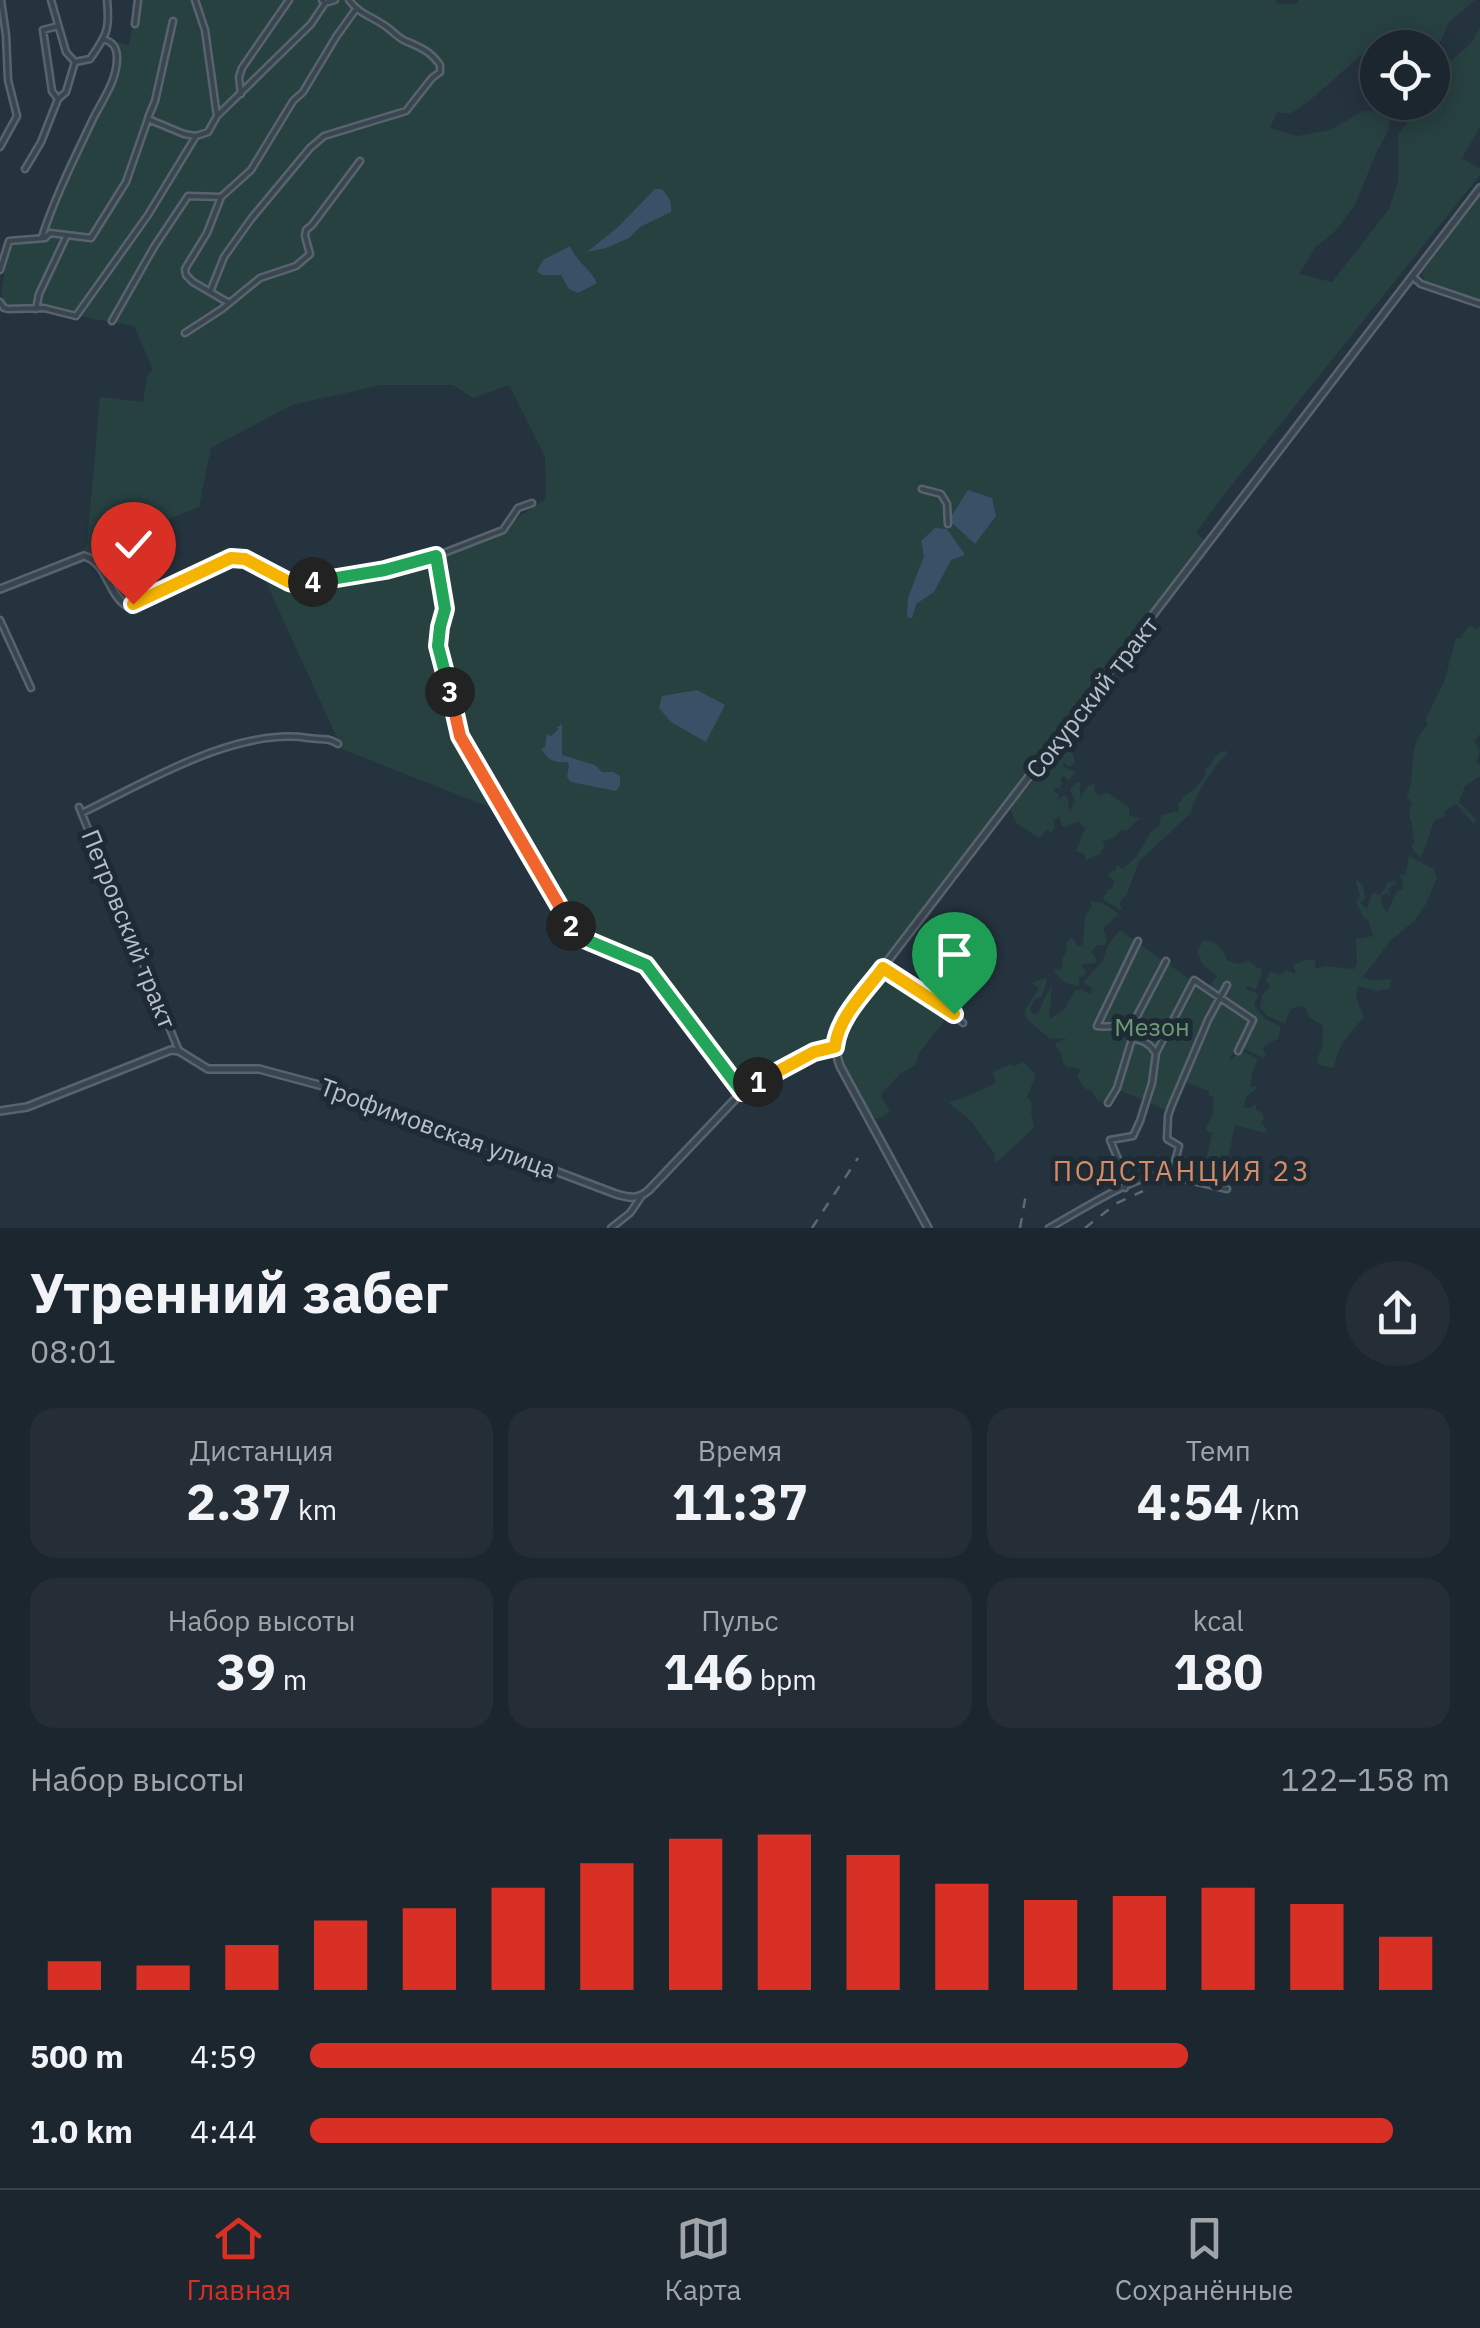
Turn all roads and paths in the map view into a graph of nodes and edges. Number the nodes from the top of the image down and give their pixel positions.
1 (0, 0) edge
2 (51, 0) edge
3 (107, 0) edge
4 (138, 0) edge
5 (195, 0) edge
6 (288, 0) edge
7 (335, 0) edge
8 (349, 0) edge
9 (324, 2) edge
10 (356, 9) junction
11 (172, 21) dead end
12 (2, 23) edge
13 (136, 24) dead end
14 (58, 26) junction
15 (104, 39) junction
16 (76, 62) junction
17 (240, 94) junction
18 (58, 99) junction
19 (217, 116) junction
20 (148, 118) junction
21 (196, 136) junction
22 (0, 147) edge
23 (360, 161) dead end
24 (24, 170) dead end
25 (1480, 188) edge
26 (221, 197) junction
27 (67, 235) junction
28 (42, 238) junction
29 (0, 270) edge
30 (1413, 277) junction
31 (210, 292) junction
32 (0, 302) edge
33 (229, 303) junction
34 (1480, 304) edge
35 (36, 309) junction
36 (112, 321) dead end
37 (185, 333) dead end
38 (922, 488) dead end
39 (532, 503) dead end
40 (948, 524) dead end
41 (436, 556) junction
42 (0, 589) edge
43 (0, 620) edge
44 (31, 688) dead end
45 (338, 744) dead end
46 (1138, 940) dead end
47 (1166, 961) dead end
48 (883, 968) junction
49 (1227, 985) dead end
50 (1220, 997) junction
51 (963, 1023) dead end
52 (1130, 1032) junction
53 (1132, 1039) junction
54 (835, 1047) junction
55 (179, 1051) junction
56 (1238, 1051) dead end
57 (1156, 1053) junction
58 (742, 1092) junction
59 (1108, 1102) dead end
60 (0, 1111) edge
61 (1171, 1177) junction
62 (1124, 1188) junction
63 (1227, 1189) dead end
64 (641, 1197) junction
65 (611, 1228) edge
66 (927, 1228) edge
67 (1049, 1228) edge

1 - 12 street
2 - 14 street
3 - 15 street
4 - 13 street
5 - 19 street
6 - 17 street
7 - 9 street
8 - 10 street
9 - 17 street
10 - 26 street
10 - 31 street
11 - 20 street
12 - 22 street
14 - 16 street
14 - 18 street
15 - 16 street
15 - 28 street
16 - 18 street
17 - 19 street
18 - 24 street
19 - 21 street
20 - 21 street
20 - 27 street
21 - 35 street
23 - 33 street
25 - 30 street, Сокурский тракт
26 - 31 street
26 - 36 street
27 - 28 street
27 - 35 street
28 - 29 street
30 - 34 street
30 - 48 street, Сокурский тракт
31 - 33 street
32 - 35 street
33 - 37 street
38 - 40 street
39 - 41 street
41 - 42 street
41 - 58 street
43 - 44 street
45 - 55 street, Петровский тракт
46 - 52 street
47 - 52 street
48 - 51 street
48 - 54 street, Сокурский тракт
49 - 50 street
50 - 56 street
50 - 57 street
50 - 61 street
52 - 53 street
53 - 57 street
53 - 59 street
54 - 58 street
54 - 66 street
55 - 60 street
55 - 64 street, Трофимовская улица
57 - 62 street
58 - 64 street
61 - 62 street
61 - 63 street
62 - 67 street
64 - 65 street

